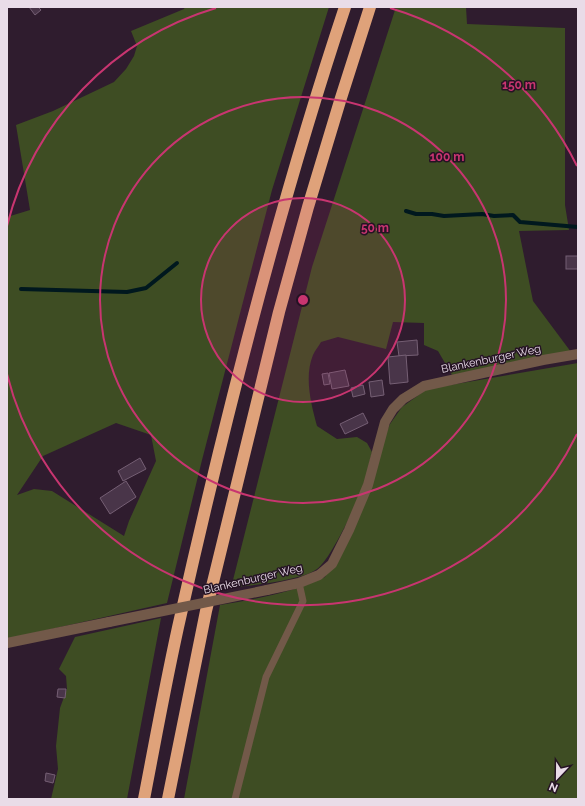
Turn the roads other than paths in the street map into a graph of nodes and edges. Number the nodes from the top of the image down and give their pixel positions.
1 (345, 7) edge
2 (370, 7) edge
3 (578, 354) edge
4 (299, 583) junction
5 (7, 643) edge
6 (144, 799) edge
7 (168, 799) edge
8 (235, 799) edge

1 - 6 highway
2 - 7 highway
3 - 4 street, Blankenburger Weg
4 - 5 street, Blankenburger Weg, bridge
4 - 8 lane

